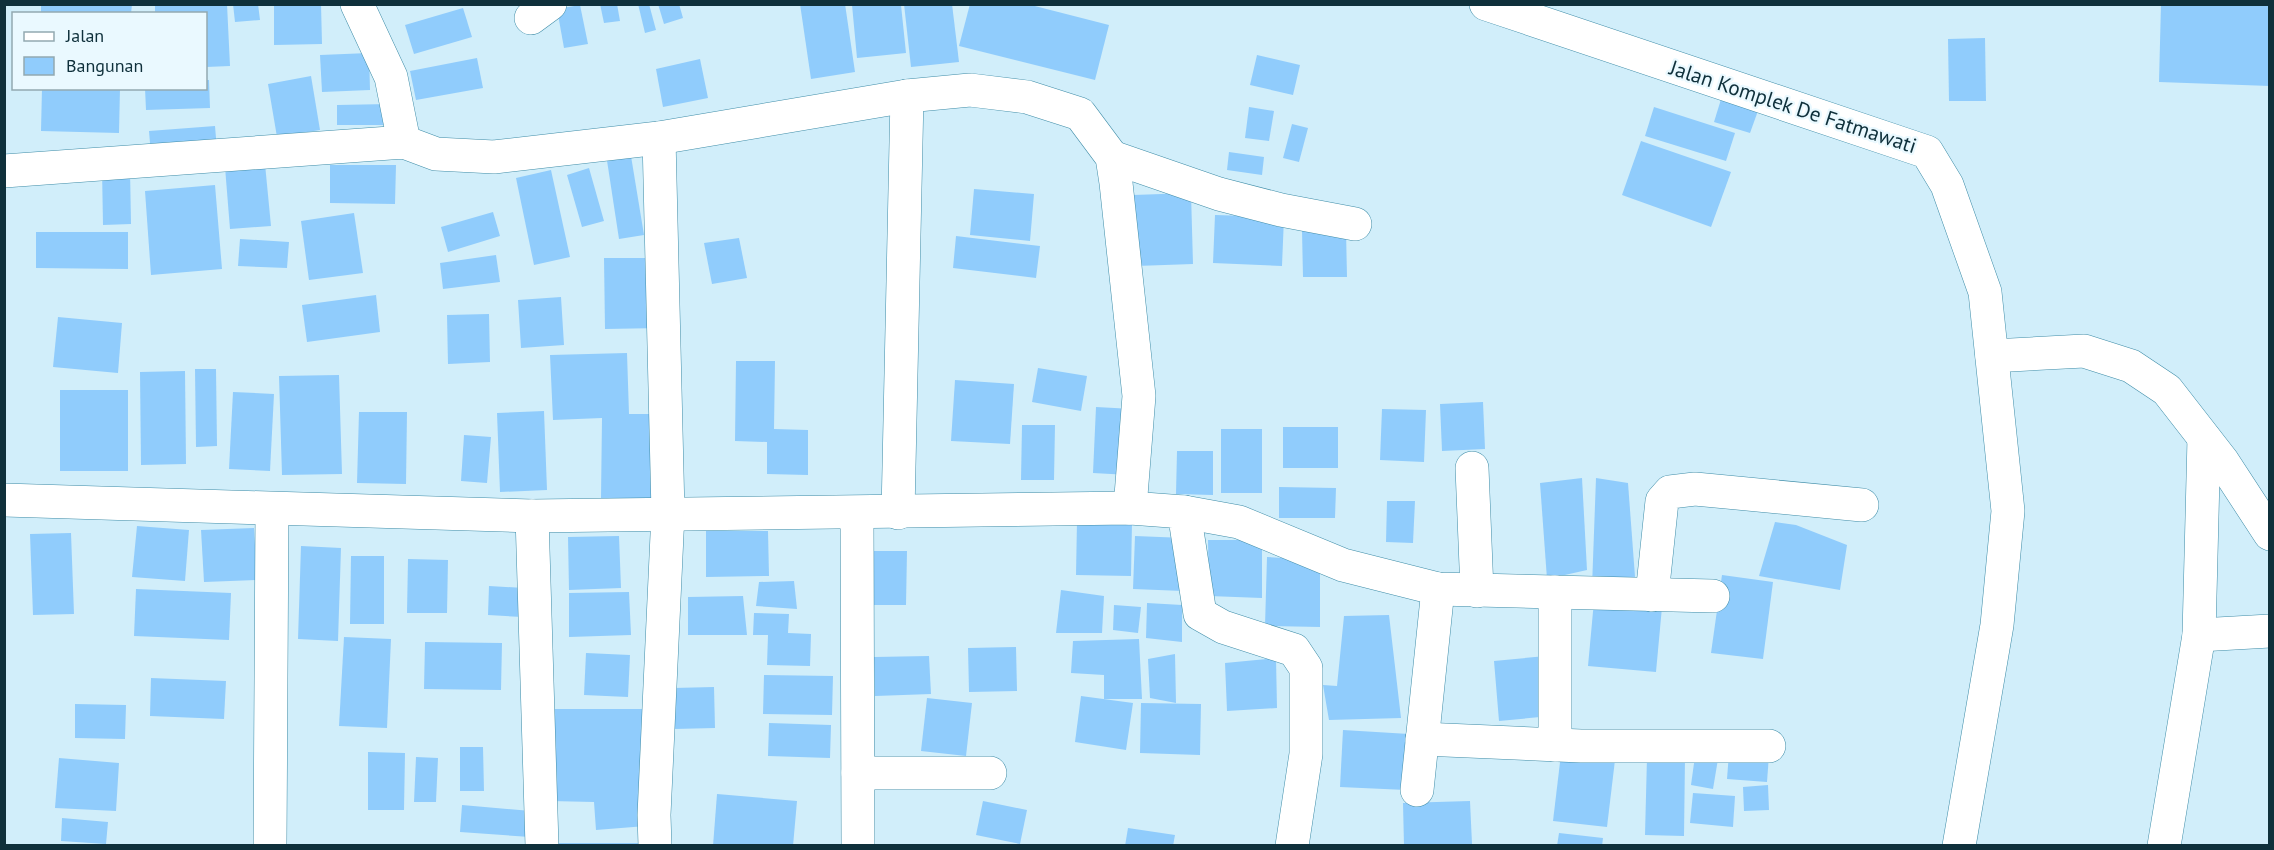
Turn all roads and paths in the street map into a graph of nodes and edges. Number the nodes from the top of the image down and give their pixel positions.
1 (357, 4) edge
2 (1486, 4) edge
3 (907, 96) junction
4 (659, 138) junction
5 (404, 142) junction
6 (1112, 157) junction
7 (4, 171) edge
8 (1355, 224) dead end
9 (1992, 356) junction
10 (2204, 438) junction
11 (1472, 468) dead end
12 (4, 500) edge
13 (1862, 505) dead end
14 (1130, 508) junction
15 (272, 510) junction
16 (1184, 512) junction
17 (668, 513) junction
18 (857, 513) junction
19 (898, 513) junction
20 (532, 516) junction
21 (2270, 534) edge
22 (1438, 590) junction
23 (1477, 591) junction
24 (1555, 592) junction
25 (1652, 595) junction
26 (1713, 596) dead end
27 (2270, 631) edge
28 (2199, 634) junction
29 (1422, 739) junction
30 (1555, 745) junction
31 (1769, 746) dead end
32 (858, 773) junction
33 (990, 773) dead end
34 (1417, 790) dead end
35 (270, 846) edge
36 (542, 846) edge
37 (655, 846) edge
38 (858, 846) edge
39 (1292, 846) edge
40 (1959, 846) edge
41 (2164, 846) edge

1 - 5 street
2 - 9 street, Jalan Komplek De Fatmawati
3 - 4 street
3 - 6 street
3 - 19 street
4 - 5 street
4 - 17 street
5 - 7 street
6 - 8 street
6 - 14 street
9 - 10 street
9 - 40 street, Jalan Komplek De Fatmawati
10 - 21 street
10 - 28 street
11 - 23 street
12 - 15 street
13 - 25 street
14 - 16 street
14 - 19 street
15 - 20 street
15 - 35 street
16 - 22 street
16 - 39 street
17 - 18 street
17 - 20 street
17 - 37 street
18 - 19 street
18 - 32 street
20 - 36 street
22 - 23 street
22 - 29 street
23 - 24 street
24 - 25 street
24 - 30 street
25 - 26 street
27 - 28 street
28 - 41 street
29 - 30 street
29 - 34 street
30 - 31 street
32 - 33 street
32 - 38 street

